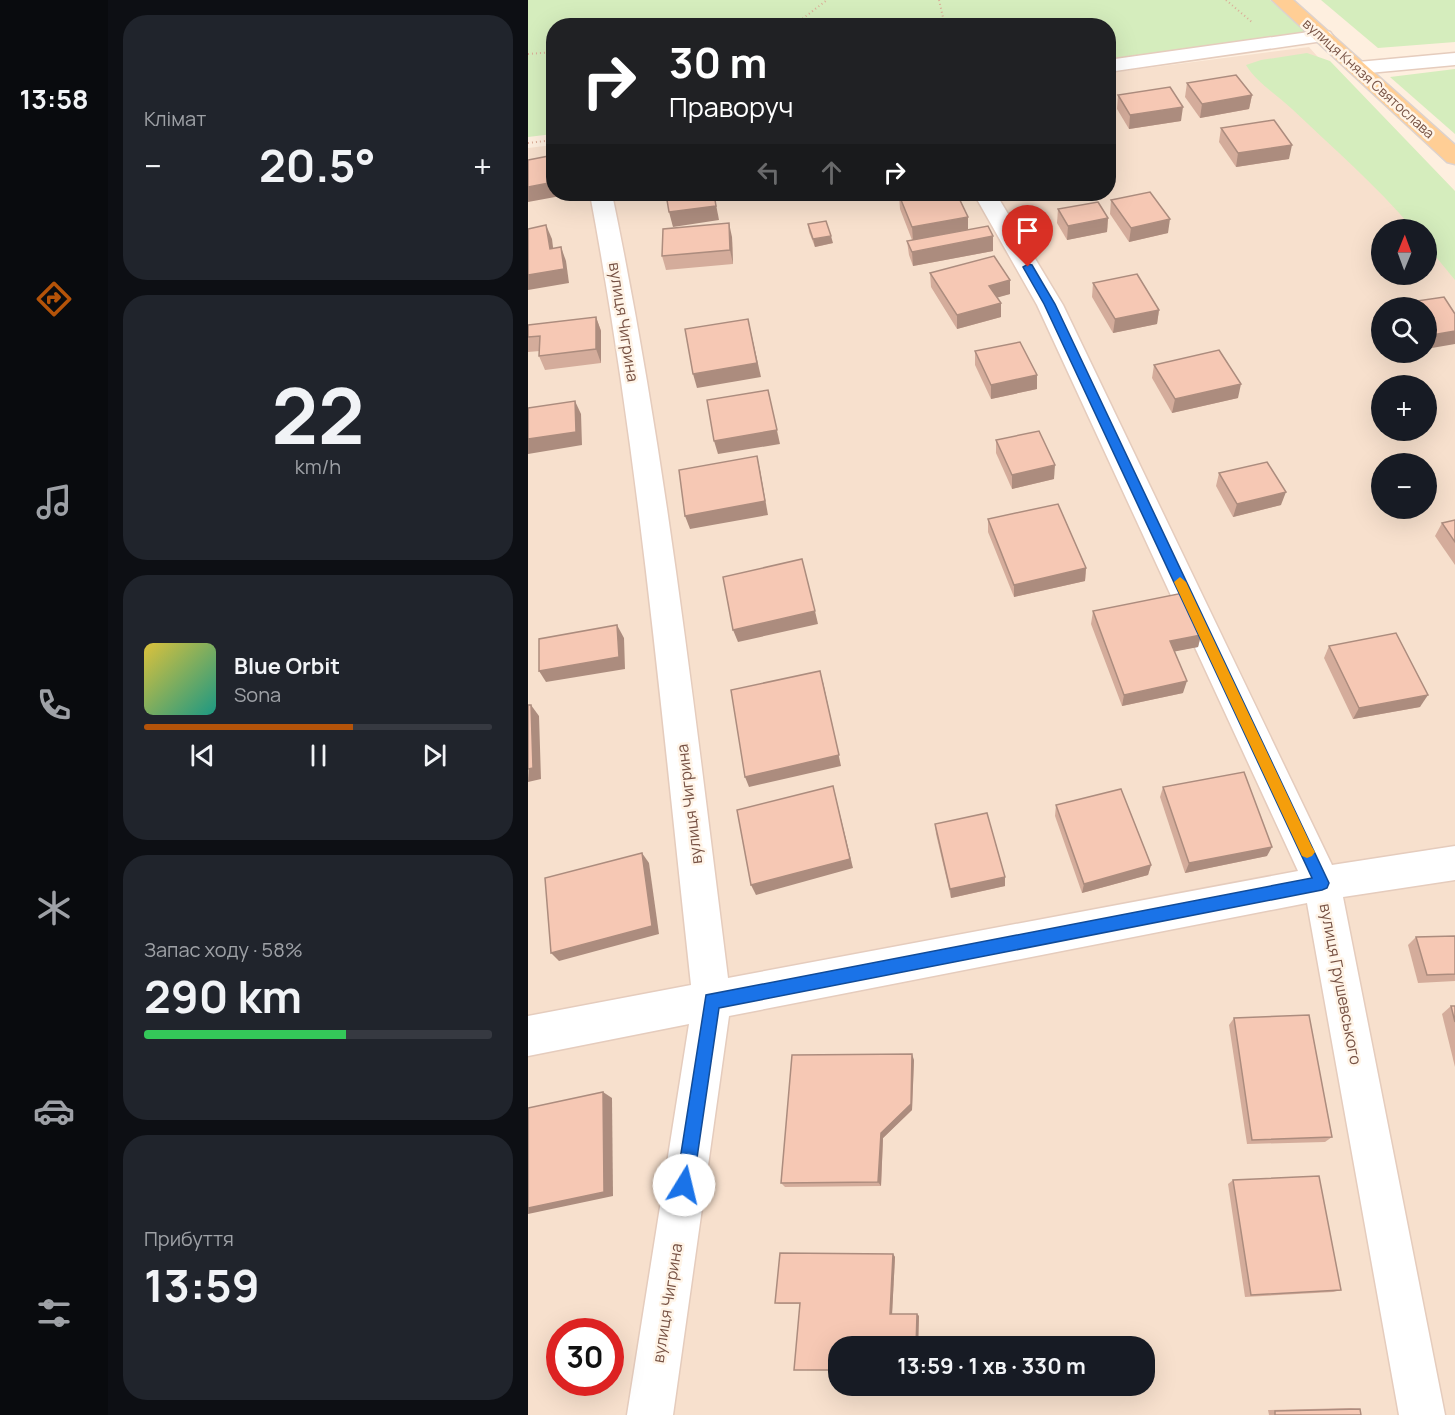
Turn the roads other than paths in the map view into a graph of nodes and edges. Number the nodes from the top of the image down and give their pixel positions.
1 (1282, 0) edge
2 (1323, 36) junction
3 (1455, 59) edge
4 (1116, 65) edge
5 (1358, 68) junction
6 (1455, 157) edge
7 (602, 201) edge
8 (989, 201) edge
9 (1455, 863) edge
10 (1322, 883) junction
11 (712, 1001) junction
12 (528, 1036) edge
13 (650, 1415) edge
14 (1422, 1415) edge

1 - 2 main road, вулиця Князя Святослава
2 - 4 street
2 - 5 main road, вулиця Князя Святослава
3 - 5 street
5 - 6 main road, вулиця Князя Святослава
7 - 11 street, вулиця Чигрина
8 - 10 street, вулиця Грушевського
9 - 10 street
10 - 11 street
10 - 14 street, вулиця Грушевського
11 - 12 street
11 - 13 street, вулиця Чигрина

